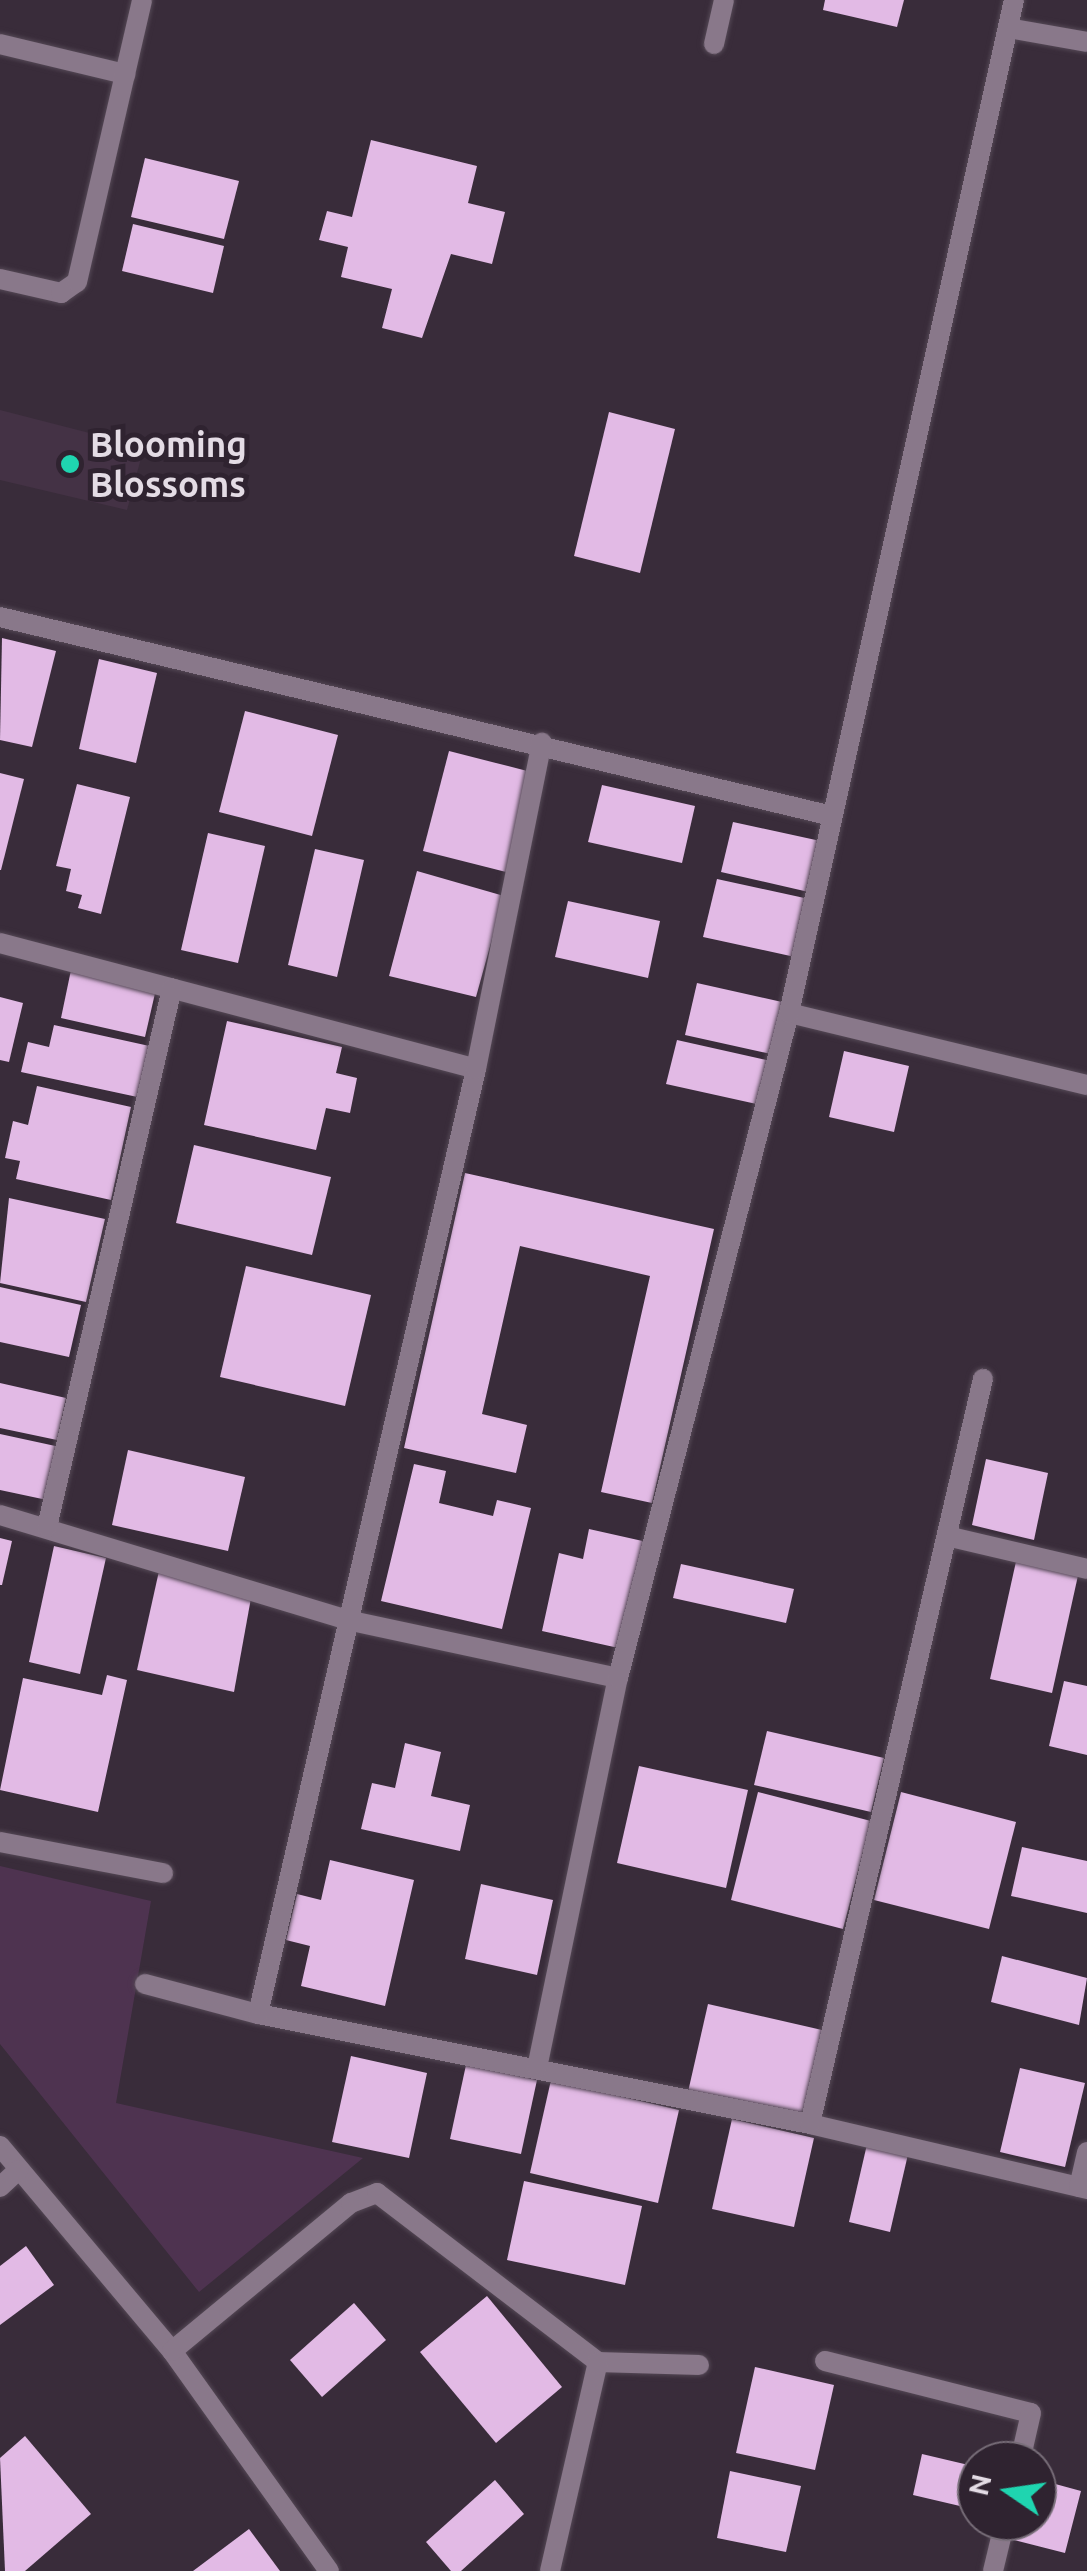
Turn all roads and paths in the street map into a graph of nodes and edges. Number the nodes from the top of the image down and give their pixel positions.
1 (142, 0) edge
2 (724, 0) edge
3 (1014, 0) edge
4 (1008, 28) junction
5 (1087, 42) edge
6 (0, 44) edge
7 (714, 44) dead end
8 (125, 74) junction
9 (0, 279) edge
10 (0, 617) edge
11 (542, 743) junction
12 (832, 816) junction
13 (0, 943) edge
14 (172, 988) junction
15 (789, 1013) junction
16 (476, 1070) junction
17 (1087, 1085) edge
18 (983, 1380) dead end
19 (0, 1515) edge
20 (47, 1526) junction
21 (951, 1537) junction
22 (1087, 1568) edge
23 (352, 1620) junction
24 (618, 1678) junction
25 (0, 1842) edge
26 (163, 1873) dead end
27 (145, 1984) dead end
28 (258, 2014) junction
29 (537, 2068) junction
30 (810, 2124) junction
31 (0, 2146) edge
32 (1087, 2152) edge
33 (18, 2170) junction
34 (0, 2188) edge
35 (1083, 2188) edge
36 (172, 2351) junction
37 (825, 2361) dead end
38 (598, 2362) junction
39 (699, 2364) dead end
40 (1025, 2441) edge
41 (1000, 2541) edge
42 (329, 2571) edge
43 (550, 2571) edge
44 (993, 2571) edge

1 - 8 street
2 - 7 street
3 - 4 street
4 - 5 street
4 - 12 street
6 - 8 street
8 - 9 street
10 - 11 street
11 - 12 street
11 - 16 street
12 - 15 street
13 - 14 street
14 - 16 street
14 - 20 street
15 - 17 street
15 - 24 street
16 - 23 street
18 - 21 street
19 - 20 street
20 - 23 street
21 - 22 street
21 - 30 street
23 - 24 street
23 - 28 street
24 - 29 street
25 - 26 street
27 - 28 street
28 - 29 street
29 - 30 street
30 - 35 street
31 - 33 street
32 - 35 street
33 - 34 street
33 - 36 street
36 - 38 street
36 - 42 street
37 - 40 street
38 - 39 street
38 - 43 street
41 - 44 street

